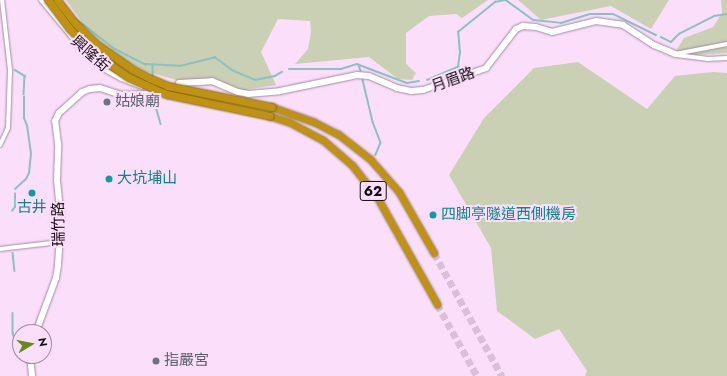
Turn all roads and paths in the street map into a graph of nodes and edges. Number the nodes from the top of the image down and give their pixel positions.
1 (2, 0) edge
2 (41, 0) edge
3 (48, 0) edge
4 (58, 0) edge
5 (727, 44) edge
6 (675, 54) junction
7 (727, 58) edge
8 (179, 83) dead end
9 (150, 93) joint
10 (0, 145) edge
11 (60, 242) junction
12 (0, 249) edge
13 (434, 253) tunnel mouth
14 (437, 304) tunnel mouth
15 (39, 324) edge
16 (31, 364) edge
17 (32, 376) edge

1 - 10 street
2 - 9 street, 興隆街
3 - 14 highway, 62, bridge
4 - 13 highway, 62, bridge
5 - 6 street
6 - 7 street
6 - 8 street, 月眉路
9 - 11 street, 瑞竹路
11 - 12 street
11 - 15 street, 瑞竹路
16 - 17 street

